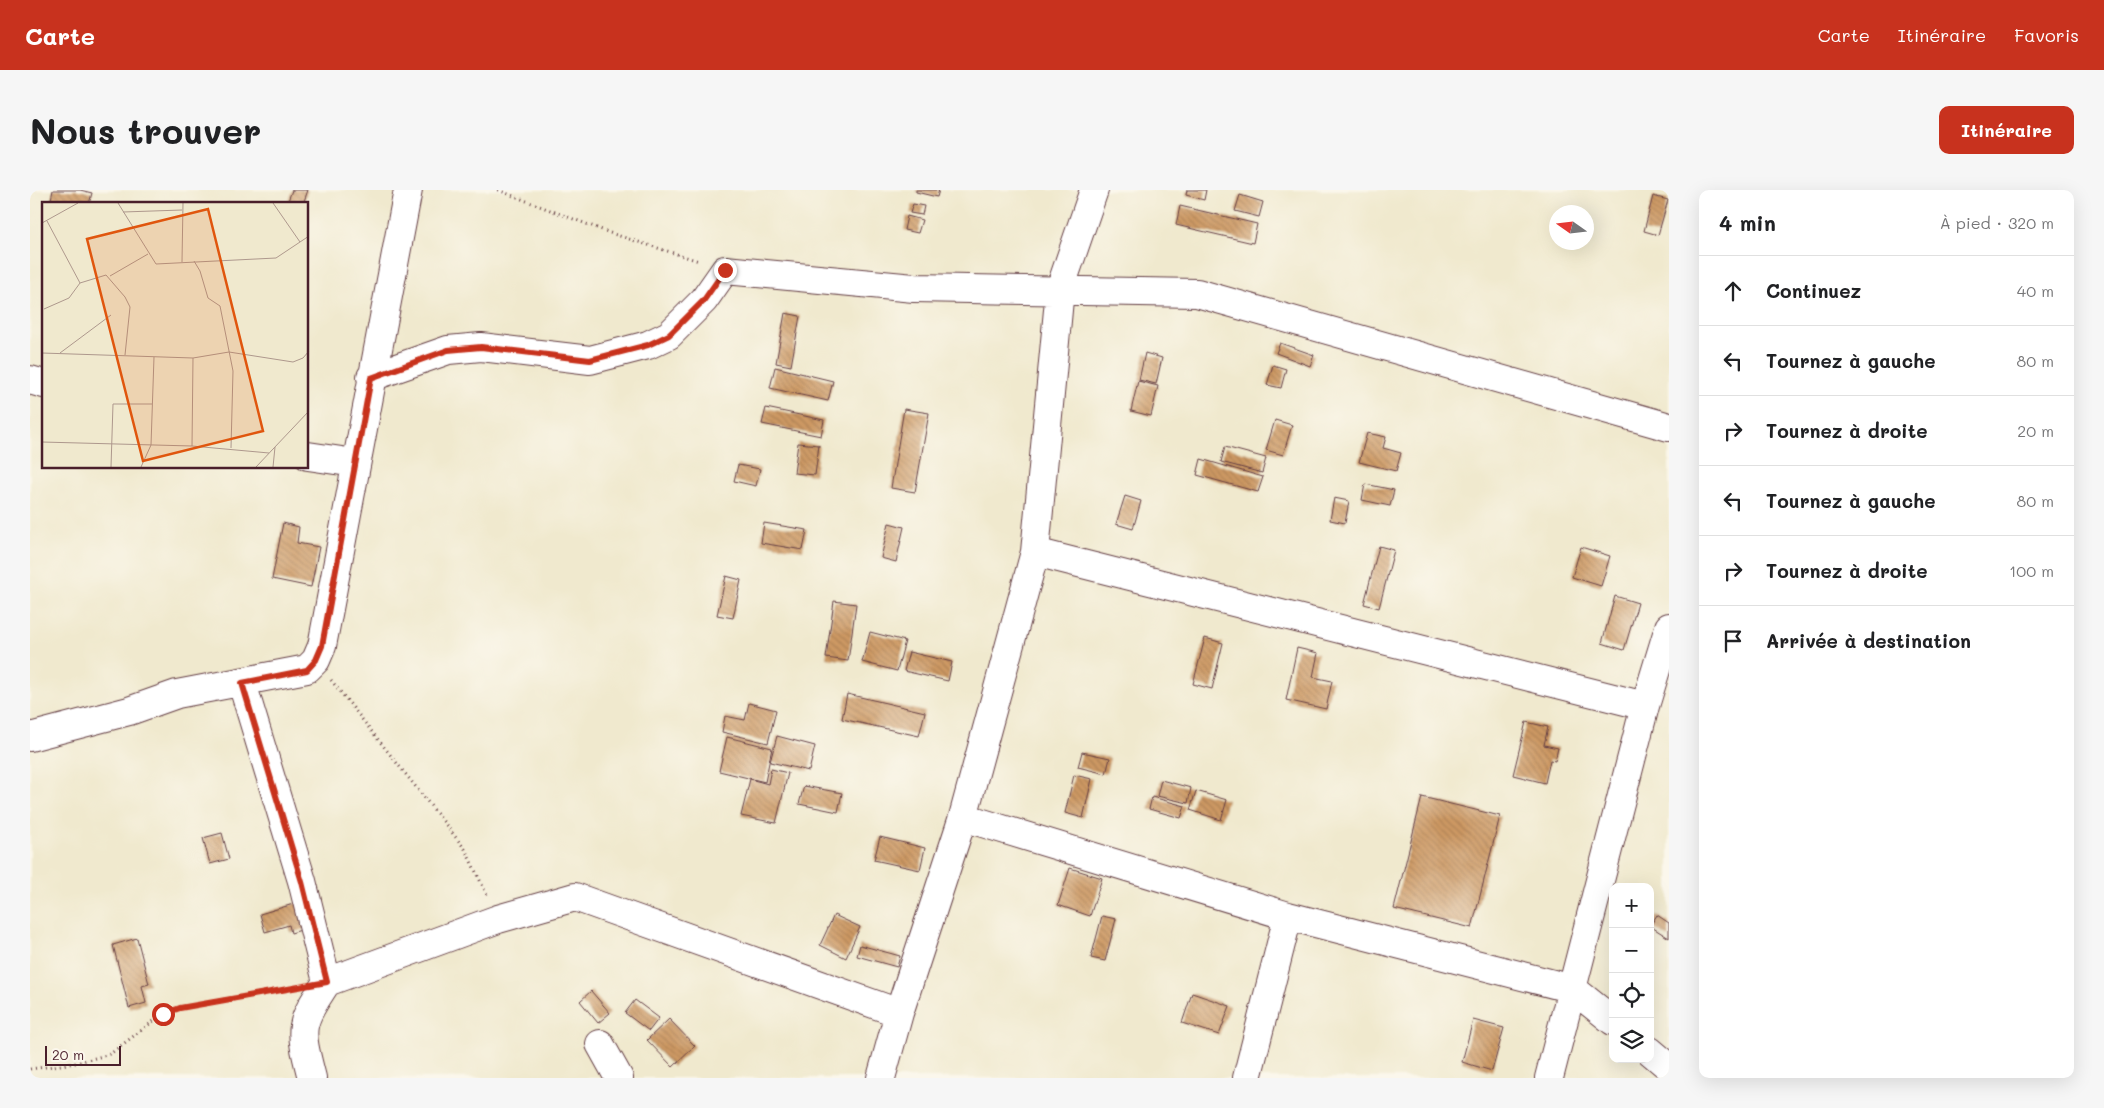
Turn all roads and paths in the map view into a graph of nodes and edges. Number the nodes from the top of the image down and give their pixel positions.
1 (408, 190) edge
2 (498, 190) edge
3 (1094, 190) edge
4 (725, 270) junction
5 (1060, 289) junction
6 (371, 378) junction
7 (1669, 427) edge
8 (309, 456) edge
9 (356, 463) junction
10 (1035, 552) junction
11 (1669, 627) edge
12 (316, 660) junction
13 (242, 683) junction
14 (1644, 706) junction
15 (30, 737) edge
16 (962, 817) junction
17 (1288, 916) junction
18 (498, 919) junction
19 (327, 982) junction
20 (1573, 989) junction
21 (899, 1013) junction
22 (1609, 1018) edge
23 (600, 1044) dead end
24 (1654, 1055) edge
25 (1669, 1067) edge
26 (30, 1069) edge
27 (312, 1078) edge
28 (619, 1078) edge
29 (881, 1078) edge
30 (1248, 1078) edge
31 (1549, 1078) edge

1 - 6 street
2 - 4 path
3 - 5 street
4 - 5 street
4 - 6 street
5 - 7 street
5 - 10 street
6 - 9 street
8 - 9 street
9 - 12 street
10 - 14 street
10 - 16 street
11 - 14 street
12 - 13 street
12 - 18 path
13 - 15 street
13 - 19 street
14 - 20 street
16 - 17 street
16 - 21 street
17 - 20 street
17 - 30 street
18 - 19 street
18 - 21 street
19 - 26 path
19 - 27 street
20 - 22 street
20 - 31 street
21 - 29 street
23 - 28 street
24 - 25 street

